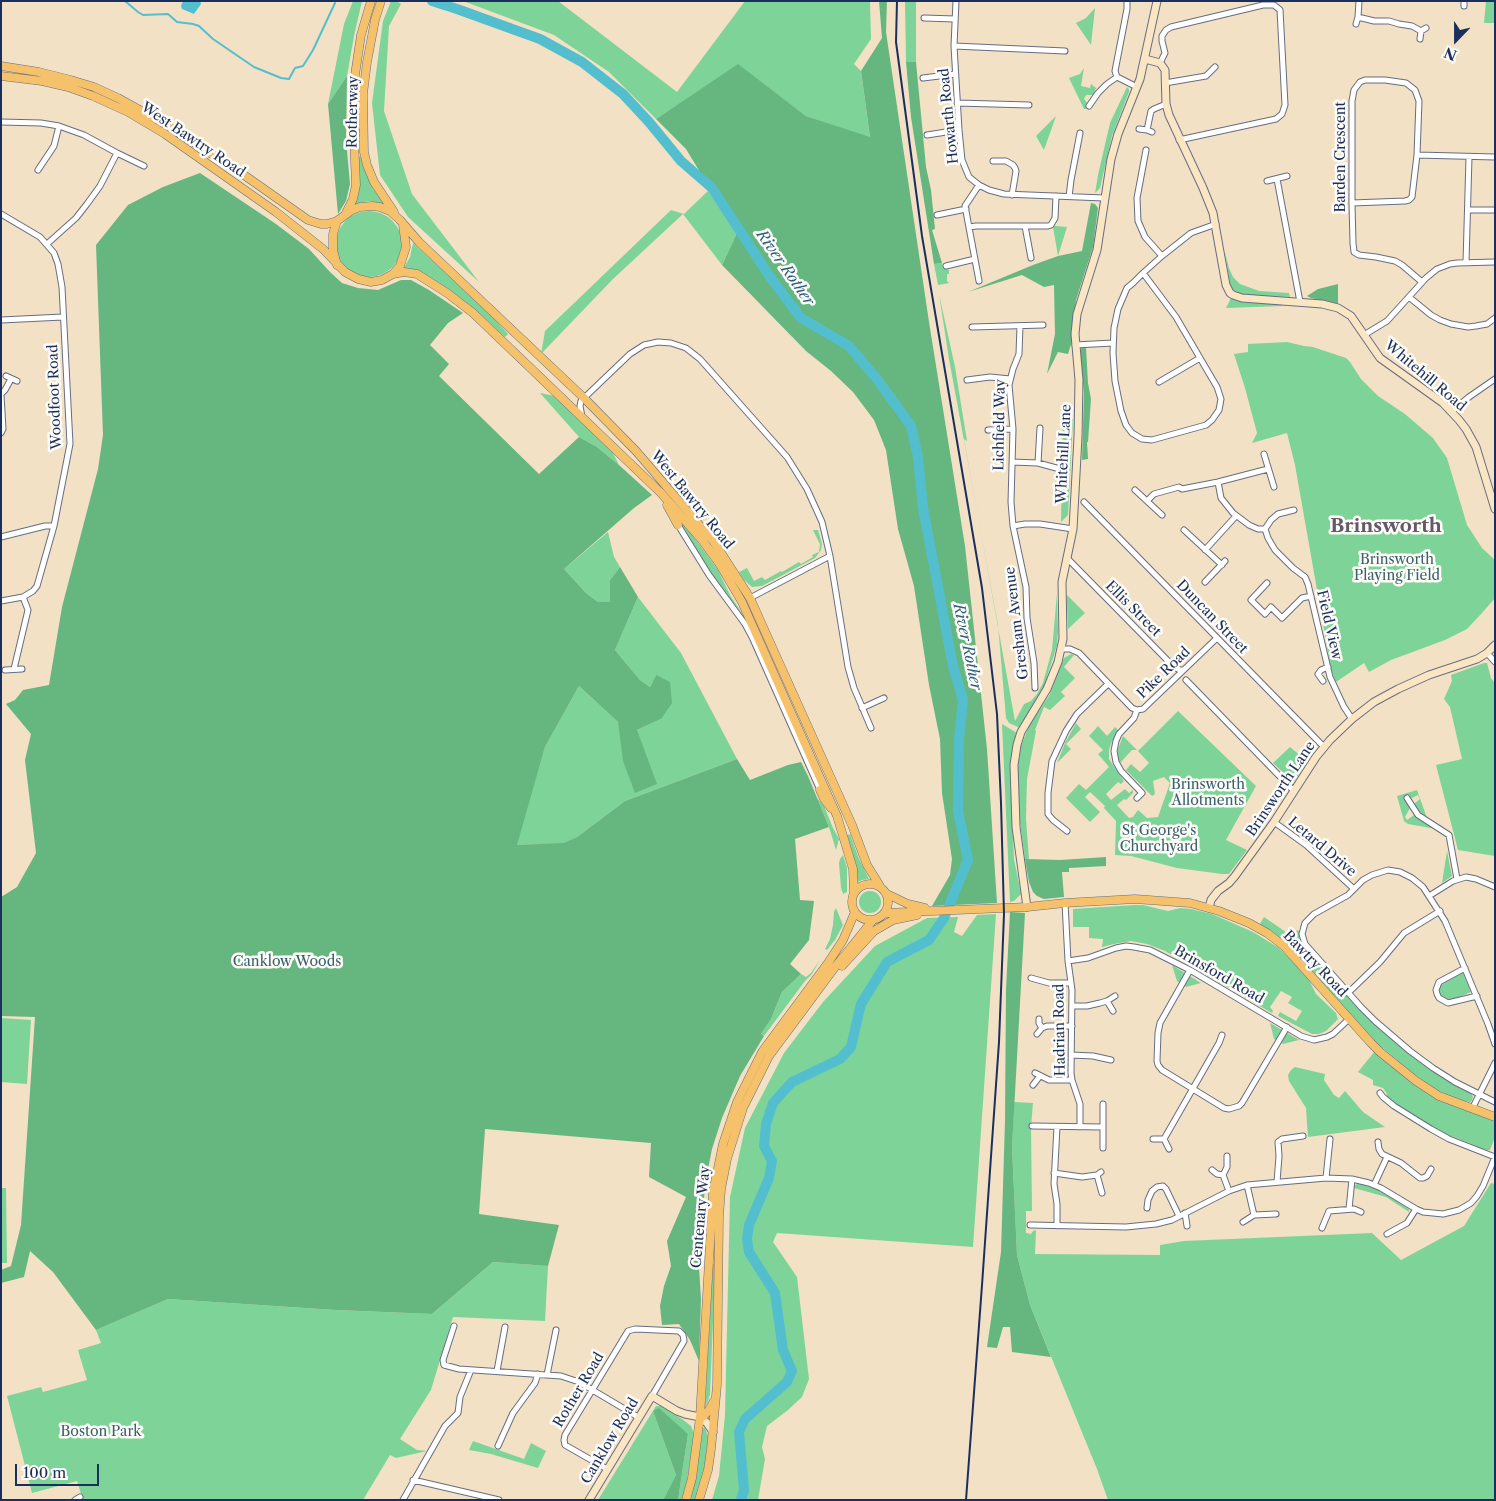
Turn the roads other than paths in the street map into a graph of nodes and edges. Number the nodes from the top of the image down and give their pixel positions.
1 (371, 1) edge
2 (381, 1) edge
3 (956, 1) edge
4 (1127, 1) edge
5 (1157, 1) edge
6 (1359, 1) edge
7 (1358, 17) junction
8 (924, 18) dead end
9 (955, 19) junction
10 (1356, 24) dead end
11 (1420, 39) dead end
12 (954, 46) junction
13 (1065, 51) dead end
14 (1145, 59) junction
15 (1160, 63) junction
16 (1, 66) edge
17 (1215, 67) dead end
18 (955, 74) junction
19 (1, 76) edge
20 (1117, 77) junction
21 (923, 78) dead end
22 (1166, 83) junction
23 (1137, 87) junction
24 (957, 103) junction
25 (1166, 104) junction
26 (1029, 105) dead end
27 (1089, 106) dead end
28 (1, 122) edge
29 (59, 126) junction
30 (1139, 129) dead end
31 (959, 130) junction
32 (1080, 133) dead end
33 (927, 135) dead end
34 (1180, 140) junction
35 (1146, 150) dead end
36 (117, 153) junction
37 (1417, 155) junction
38 (1469, 157) junction
39 (1495, 157) edge
40 (993, 161) dead end
41 (144, 166) dead end
42 (38, 170) dead end
43 (1287, 176) dead end
44 (1277, 179) junction
45 (1267, 181) dead end
46 (979, 185) junction
47 (273, 195) junction
48 (1012, 195) junction
49 (1056, 196) junction
50 (1070, 197) junction
51 (1104, 198) junction
52 (1411, 199) junction
53 (1352, 203) junction
54 (1418, 203) dead end
55 (966, 209) junction
56 (1468, 210) junction
57 (1495, 210) edge
58 (1, 214) edge
59 (278, 214) junction
60 (345, 215) junction
61 (937, 215) dead end
62 (396, 216) junction
63 (338, 222) junction
64 (402, 224) junction
65 (1216, 224) junction
66 (1026, 226) junction
67 (969, 227) junction
68 (47, 244) junction
69 (1162, 256) junction
70 (1031, 258) dead end
71 (975, 259) junction
72 (1466, 262) junction
73 (1495, 262) edge
74 (337, 265) junction
75 (946, 266) dead end
76 (1143, 273) junction
77 (393, 274) junction
78 (979, 281) dead end
79 (1422, 282) junction
80 (1409, 297) junction
81 (1300, 302) junction
82 (63, 317) junction
83 (1495, 318) edge
84 (1, 320) edge
85 (1043, 325) dead end
86 (1020, 326) junction
87 (972, 327) dead end
88 (1364, 335) junction
89 (1112, 343) junction
90 (1075, 345) junction
91 (1200, 358) junction
92 (1010, 379) junction
93 (1495, 379) edge
94 (967, 380) dead end
95 (17, 382) dead end
96 (1159, 382) dead end
97 (1, 394) edge
98 (584, 398) junction
99 (1452, 411) junction
100 (582, 417) junction
101 (1040, 428) dead end
102 (1013, 429) junction
103 (988, 430) dead end
104 (1, 433) edge
105 (1264, 454) dead end
106 (1012, 462) junction
107 (1038, 463) junction
108 (1060, 469) dead end
109 (1268, 469) junction
110 (1218, 482) junction
111 (1274, 488) dead end
112 (1135, 490) dead end
113 (661, 494) junction
114 (1147, 501) junction
115 (1084, 502) dead end
116 (1495, 509) edge
117 (1294, 510) dead end
118 (1162, 515) dead end
119 (1236, 516) junction
120 (678, 525) joint
121 (54, 526) junction
122 (1013, 526) junction
123 (1073, 529) junction
124 (1266, 529) junction
125 (1184, 530) dead end
126 (1, 537) edge
127 (1206, 550) junction
128 (830, 556) junction
129 (1068, 559) junction
130 (1205, 582) dead end
131 (1267, 583) dead end
132 (1311, 596) junction
133 (23, 597) junction
134 (750, 598) junction
135 (1, 601) edge
136 (1217, 638) junction
137 (1495, 645) edge
138 (1062, 648) junction
139 (1487, 653) junction
140 (1495, 662) edge
141 (1328, 668) junction
142 (14, 669) junction
143 (22, 669) dead end
144 (5, 670) dead end
145 (1184, 670) junction
146 (1186, 680) dead end
147 (1323, 681) dead end
148 (1108, 684) junction
149 (1035, 688) dead end
150 (884, 698) dead end
151 (862, 708) junction
152 (1137, 710) junction
153 (1352, 719) junction
154 (871, 728) dead end
155 (1324, 747) junction
156 (820, 790) joint
157 (1294, 791) junction
158 (1137, 798) dead end
159 (1407, 798) dead end
160 (838, 816) junction
161 (1274, 822) junction
162 (1067, 831) dead end
163 (1457, 879) junction
164 (880, 886) junction
165 (1495, 887) edge
166 (1354, 889) junction
167 (854, 892) junction
168 (887, 894) junction
169 (1429, 896) junction
170 (1065, 904) junction
171 (1027, 907) junction
172 (1209, 908) junction
173 (938, 910) junction
174 (855, 912) junction
175 (1440, 912) junction
176 (885, 913) junction
177 (873, 920) junction
178 (1068, 961) junction
179 (1465, 968) junction
180 (1190, 970) junction
181 (1031, 978) dead end
182 (1072, 983) junction
183 (1348, 992) junction
184 (1115, 996) dead end
185 (1477, 996) junction
186 (811, 998) junction
187 (1107, 1001) junction
188 (1073, 1006) junction
189 (1113, 1012) dead end
190 (1039, 1019) dead end
191 (1348, 1019) junction
192 (1072, 1026) junction
193 (1287, 1027) junction
194 (1042, 1028) junction
195 (1036, 1034) dead end
196 (1222, 1035) dead end
197 (1495, 1044) edge
198 (1072, 1055) junction
199 (1111, 1060) dead end
200 (1495, 1063) edge
201 (1072, 1080) junction
202 (1034, 1085) dead end
203 (1193, 1090) junction
204 (1380, 1093) dead end
205 (1479, 1094) junction
206 (1495, 1102) edge
207 (1103, 1104) dead end
208 (1472, 1109) junction
209 (1495, 1117) edge
210 (1032, 1126) dead end
211 (1057, 1127) junction
212 (1080, 1127) junction
213 (1103, 1127) junction
214 (1303, 1136) dead end
215 (1152, 1139) dead end
216 (1164, 1139) junction
217 (1330, 1139) dead end
218 (1378, 1142) dead end
219 (1103, 1148) dead end
220 (1169, 1149) dead end
221 (1227, 1156) dead end
222 (1387, 1156) junction
223 (1495, 1157) edge
224 (1431, 1169) dead end
225 (1212, 1170) dead end
226 (1054, 1173) junction
227 (1223, 1175) junction
228 (1326, 1178) junction
229 (1352, 1179) junction
230 (1277, 1182) junction
231 (1247, 1185) junction
232 (1374, 1185) junction
233 (1229, 1191) junction
234 (1102, 1193) dead end
235 (1147, 1208) dead end
236 (1349, 1209) junction
237 (1416, 1209) junction
238 (1360, 1212) dead end
239 (1185, 1213) junction
240 (1276, 1214) dead end
241 (1254, 1215) junction
242 (1179, 1216) junction
243 (1243, 1222) dead end
244 (1030, 1225) dead end
245 (1057, 1226) junction
246 (1187, 1226) dead end
247 (1322, 1228) dead end
248 (1387, 1234) dead end
249 (454, 1326) dead end
250 (505, 1327) dead end
251 (556, 1330) dead end
252 (657, 1330) joint
253 (471, 1370) junction
254 (496, 1371) junction
255 (538, 1374) junction
256 (547, 1375) junction
257 (592, 1390) junction
258 (652, 1396) junction
259 (716, 1397) junction
260 (700, 1417) junction
261 (638, 1418) junction
262 (713, 1432) junction
263 (498, 1446) dead end
264 (607, 1469) junction
265 (414, 1480) junction
266 (403, 1500) edge
267 (499, 1500) edge
268 (589, 1500) edge
269 (686, 1500) edge
270 (700, 1500) edge

1 - 60 main road, Rotherway
2 - 62 main road, Rotherway
3 - 9 street, Howarth Road
4 - 20 street
5 - 14 street, Whitehill Lane
6 - 7 street
7 - 10 street
7 - 11 street
8 - 9 street
9 - 12 street, Howarth Road
12 - 13 street
12 - 18 street, Howarth Road
14 - 15 street
14 - 23 street, Whitehill Lane
15 - 22 street, Whitehill Road
15 - 34 street
16 - 47 main road, West Bawtry Road
17 - 22 street
18 - 21 street
18 - 24 street, Howarth Road
19 - 59 main road, West Bawtry Road
20 - 23 street
20 - 27 street
22 - 25 street, Whitehill Road
23 - 51 street, Whitehill Lane
24 - 26 street
24 - 31 street, Howarth Road
25 - 30 street
25 - 34 street, Whitehill Road
28 - 29 street
29 - 36 street
29 - 42 street
31 - 33 street
31 - 46 street, Howarth Road
32 - 50 street
34 - 65 street, Whitehill Road
35 - 69 street
36 - 41 street
36 - 68 street
37 - 38 street
37 - 52 street
37 - 53 street, Barden Crescent
38 - 39 street
38 - 56 street
40 - 48 street
43 - 44 street
44 - 45 street
44 - 81 street
46 - 48 street
46 - 55 street
47 - 59 main road
47 - 63 main road, West Bawtry Road
48 - 49 street
49 - 50 street
49 - 66 street
50 - 51 street
51 - 90 street, Whitehill Lane
52 - 53 street
52 - 54 street
53 - 79 street, Barden Crescent
55 - 61 street
55 - 67 street
56 - 57 street
56 - 72 street
58 - 68 street, Woodfoot Road
59 - 74 main road, West Bawtry Road
60 - 62 main road
60 - 63 main road
62 - 64 main road
63 - 74 main road
64 - 77 main road
64 - 98 main road, West Bawtry Road
65 - 69 street
65 - 81 street, Whitehill Road
66 - 67 street
66 - 70 street
67 - 71 street
68 - 82 street, Woodfoot Road
69 - 76 street
71 - 75 street
71 - 78 street
72 - 73 street
72 - 79 street
74 - 77 main road
76 - 89 street
76 - 91 street
77 - 100 main road, West Bawtry Road
79 - 80 street
80 - 83 street
80 - 88 street
81 - 88 street, Whitehill Road
82 - 84 street
82 - 121 street, Woodfoot Road
85 - 86 street
86 - 87 street
86 - 92 street, Lichfield Way
88 - 99 street, Whitehill Road
89 - 90 street
89 - 91 street
90 - 123 street, Whitehill Lane
91 - 96 street
92 - 94 street
92 - 102 street, Lichfield Way
93 - 99 street
95 - 97 street
97 - 104 street
98 - 100 street
98 - 128 street
98 - 134 main road, West Bawtry Road
99 - 116 street, Whitehill Road
100 - 113 main road, West Bawtry Road
101 - 107 street
102 - 103 street
102 - 106 street, Lichfield Way
105 - 109 street
106 - 107 street
106 - 122 street, Lichfield Way
107 - 108 street
109 - 110 street
109 - 111 street
110 - 114 street
110 - 119 street
112 - 114 street
113 - 120 main road
113 - 160 main road, West Bawtry Road
114 - 118 street
115 - 136 street, Duncan Street
117 - 124 street
119 - 124 street
119 - 127 street
120 - 156 street, West Bawtry Road
121 - 126 street
121 - 133 street, Woodfoot Road
122 - 123 street
122 - 149 street, Gresham Avenue
123 - 129 street, Whitehill Lane
124 - 132 street, Field View
125 - 127 street
127 - 130 street
128 - 134 street
128 - 151 street
129 - 138 street, Whitehill Lane
129 - 145 street, Ellis Street
131 - 132 street
132 - 141 street, Field View
133 - 135 street
133 - 142 street
134 - 164 main road, West Bawtry Road
136 - 145 street, Pike Road
136 - 155 street, Duncan Street
137 - 139 street, Brinsworth Lane
138 - 148 street
138 - 171 street, Whitehill Lane
139 - 140 street
139 - 153 street, Brinsworth Lane
141 - 147 street
141 - 153 street, Field View
142 - 143 street
142 - 144 street
145 - 152 street, Pike Road
146 - 157 street
148 - 152 street
148 - 162 street
150 - 151 street
151 - 154 street
152 - 158 street, Pike Road
153 - 155 street, Brinsworth Lane
155 - 157 street, Brinsworth Lane
156 - 160 main road
157 - 161 street, Brinsworth Lane
159 - 163 street
160 - 167 main road, West Bawtry Road
161 - 166 street, Letard Drive
161 - 172 street, Brinsworth Lane
163 - 165 street
163 - 169 street
164 - 167 main road
164 - 168 main road
166 - 169 street
166 - 183 street, Bawtry Road
167 - 174 main road
168 - 173 main road, Bawtry Road
168 - 176 main road
169 - 175 street
170 - 171 main road, Bawtry Road
170 - 172 main road, Bawtry Road
170 - 178 street, Hadrian Road
171 - 173 main road, Bawtry Road
172 - 191 main road, Bawtry Road
173 - 176 main road, Bawtry Road
173 - 186 main road
174 - 177 main road
174 - 260 main road, Centenary Way
175 - 179 street
175 - 183 street
176 - 177 main road
177 - 186 main road
178 - 180 street, Brinsford Road
178 - 182 street, Hadrian Road
179 - 185 street
179 - 185 street
180 - 193 street, Brinsford Road
180 - 203 street
181 - 182 street
182 - 188 street, Hadrian Road
183 - 205 street, Bawtry Road
184 - 187 street
185 - 197 street
186 - 259 main road
187 - 188 street
187 - 189 street
188 - 192 street, Hadrian Road
190 - 194 street
191 - 193 street, Brinsford Road
191 - 208 main road, Bawtry Road
192 - 194 street
192 - 198 street, Hadrian Road
193 - 203 street
194 - 195 street
196 - 203 street
198 - 199 street
198 - 201 street, Hadrian Road
200 - 205 street
201 - 202 street
201 - 212 street, Hadrian Road
203 - 216 street
204 - 223 street
205 - 206 street, Bawtry Road
205 - 208 street
207 - 213 street
208 - 209 main road, Bawtry Road
210 - 211 street
211 - 212 street
211 - 226 street
212 - 213 street
213 - 219 street
214 - 230 street
215 - 216 street
216 - 220 street
217 - 228 street
218 - 222 street
221 - 227 street
222 - 224 street
222 - 232 street
223 - 237 street
225 - 227 street
226 - 234 street
226 - 245 street
227 - 233 street
228 - 229 street
228 - 230 street
229 - 232 street
229 - 236 street
230 - 231 street
231 - 233 street
231 - 241 street
232 - 237 street
233 - 239 street
235 - 242 street
236 - 238 street
236 - 247 street
237 - 248 street
239 - 242 street
239 - 246 street
240 - 241 street
241 - 243 street
242 - 245 street
244 - 245 street
249 - 253 street
250 - 254 street
251 - 256 street
252 - 257 street, Rother Road
252 - 258 street, Canklow Road
253 - 254 street
253 - 265 street
254 - 255 street
255 - 256 street
255 - 263 street
256 - 257 street
257 - 261 street
257 - 264 street, Rother Road
258 - 260 street, Canklow Road
258 - 261 street, Canklow Road
259 - 260 main road
259 - 262 main road
260 - 262 street
260 - 269 main road, Centenary Way
261 - 264 street, Canklow Road
262 - 270 main road
264 - 268 street, Canklow Road
265 - 266 street
265 - 267 street

